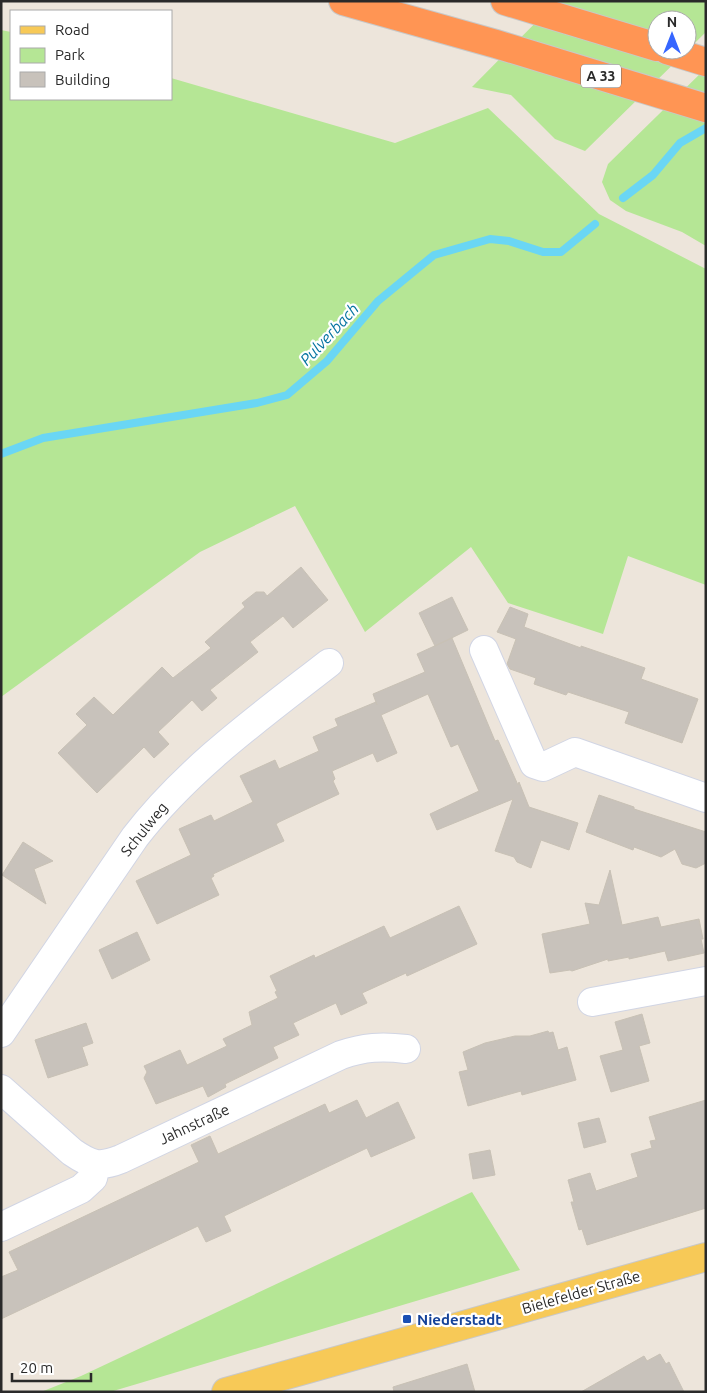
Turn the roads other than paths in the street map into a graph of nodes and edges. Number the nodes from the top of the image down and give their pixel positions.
1 (344, 1) edge
2 (505, 1) edge
3 (647, 44) edge
4 (706, 108) edge
5 (484, 650) dead end
6 (329, 663) dead end
7 (706, 798) edge
8 (706, 981) edge
9 (592, 1002) dead end
10 (1, 1033) edge
11 (406, 1049) dead end
12 (1, 1089) edge
13 (96, 1165) junction
14 (1, 1227) edge
15 (706, 1257) edge
16 (226, 1392) edge

1 - 4 highway, A 33
2 - 3 highway
5 - 7 street
6 - 10 street, Schulweg
8 - 9 street
11 - 13 street, Jahnstraße
12 - 13 street
13 - 14 street
15 - 16 main road, Bielefelder Straße

